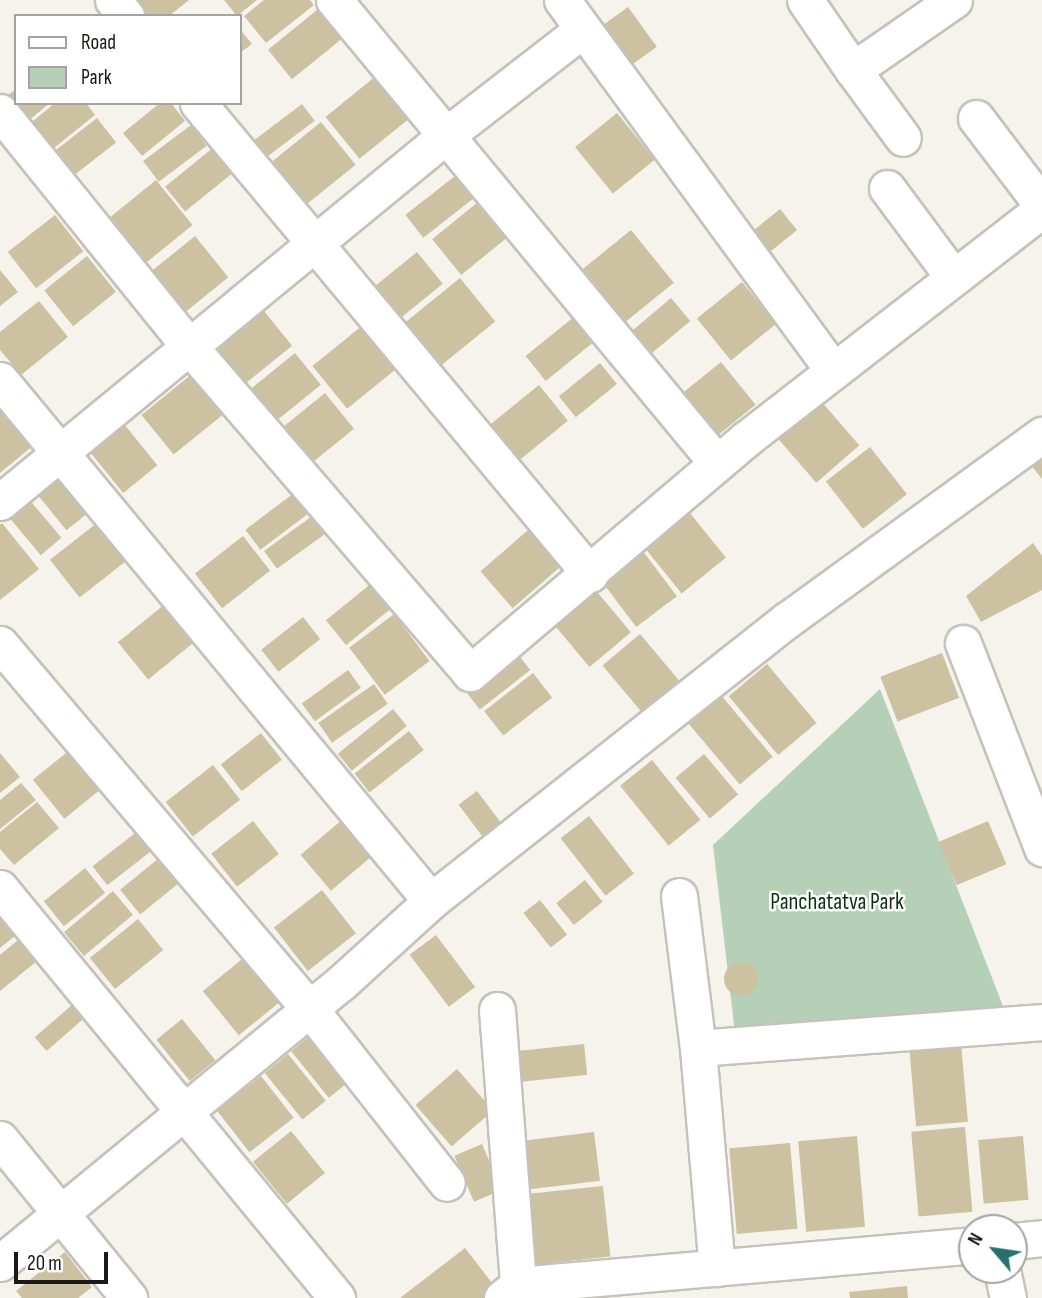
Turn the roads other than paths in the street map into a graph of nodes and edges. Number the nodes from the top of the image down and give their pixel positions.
1 (334, 0) edge
2 (562, 0) edge
3 (805, 0) edge
4 (954, 0) edge
5 (582, 30) junction
6 (853, 70) junction
7 (200, 105) edge
8 (0, 112) edge
9 (976, 118) dead end
10 (444, 137) junction
11 (903, 138) dead end
12 (887, 188) dead end
13 (1042, 207) edge
14 (315, 245) junction
15 (953, 276) junction
16 (189, 346) junction
17 (832, 369) junction
18 (0, 380) edge
19 (1042, 435) edge
20 (58, 454) junction
21 (717, 463) junction
22 (0, 502) edge
23 (590, 574) junction
24 (963, 643) dead end
25 (0, 644) edge
26 (1042, 848) edge
27 (0, 888) edge
28 (679, 896) dead end
29 (431, 901) junction
30 (310, 1009) junction
31 (497, 1010) dead end
32 (1042, 1021) edge
33 (698, 1048) junction
34 (186, 1112) junction
35 (0, 1139) edge
36 (447, 1183) dead end
37 (61, 1213) junction
38 (958, 1246) edge
39 (0, 1262) edge
40 (717, 1268) junction
41 (510, 1292) edge
42 (129, 1298) edge
43 (337, 1298) edge

1 - 10 street
2 - 5 street
3 - 6 street
4 - 6 street
5 - 10 street
5 - 17 street
6 - 11 street
7 - 14 street
8 - 16 street
9 - 13 street
10 - 14 street
10 - 21 street
12 - 15 street
13 - 15 street
14 - 16 street
14 - 23 street
15 - 17 street
16 - 20 street
16 - 23 street
17 - 21 street
18 - 20 street
19 - 29 street
20 - 22 street
20 - 29 street
21 - 23 street
24 - 26 street
25 - 30 street
27 - 34 street
28 - 33 street
29 - 30 street
30 - 34 street
30 - 36 street
31 - 41 street
32 - 33 street
33 - 40 street
34 - 37 street
34 - 43 street
35 - 37 street
37 - 39 street
37 - 42 street
38 - 40 street
40 - 41 street

